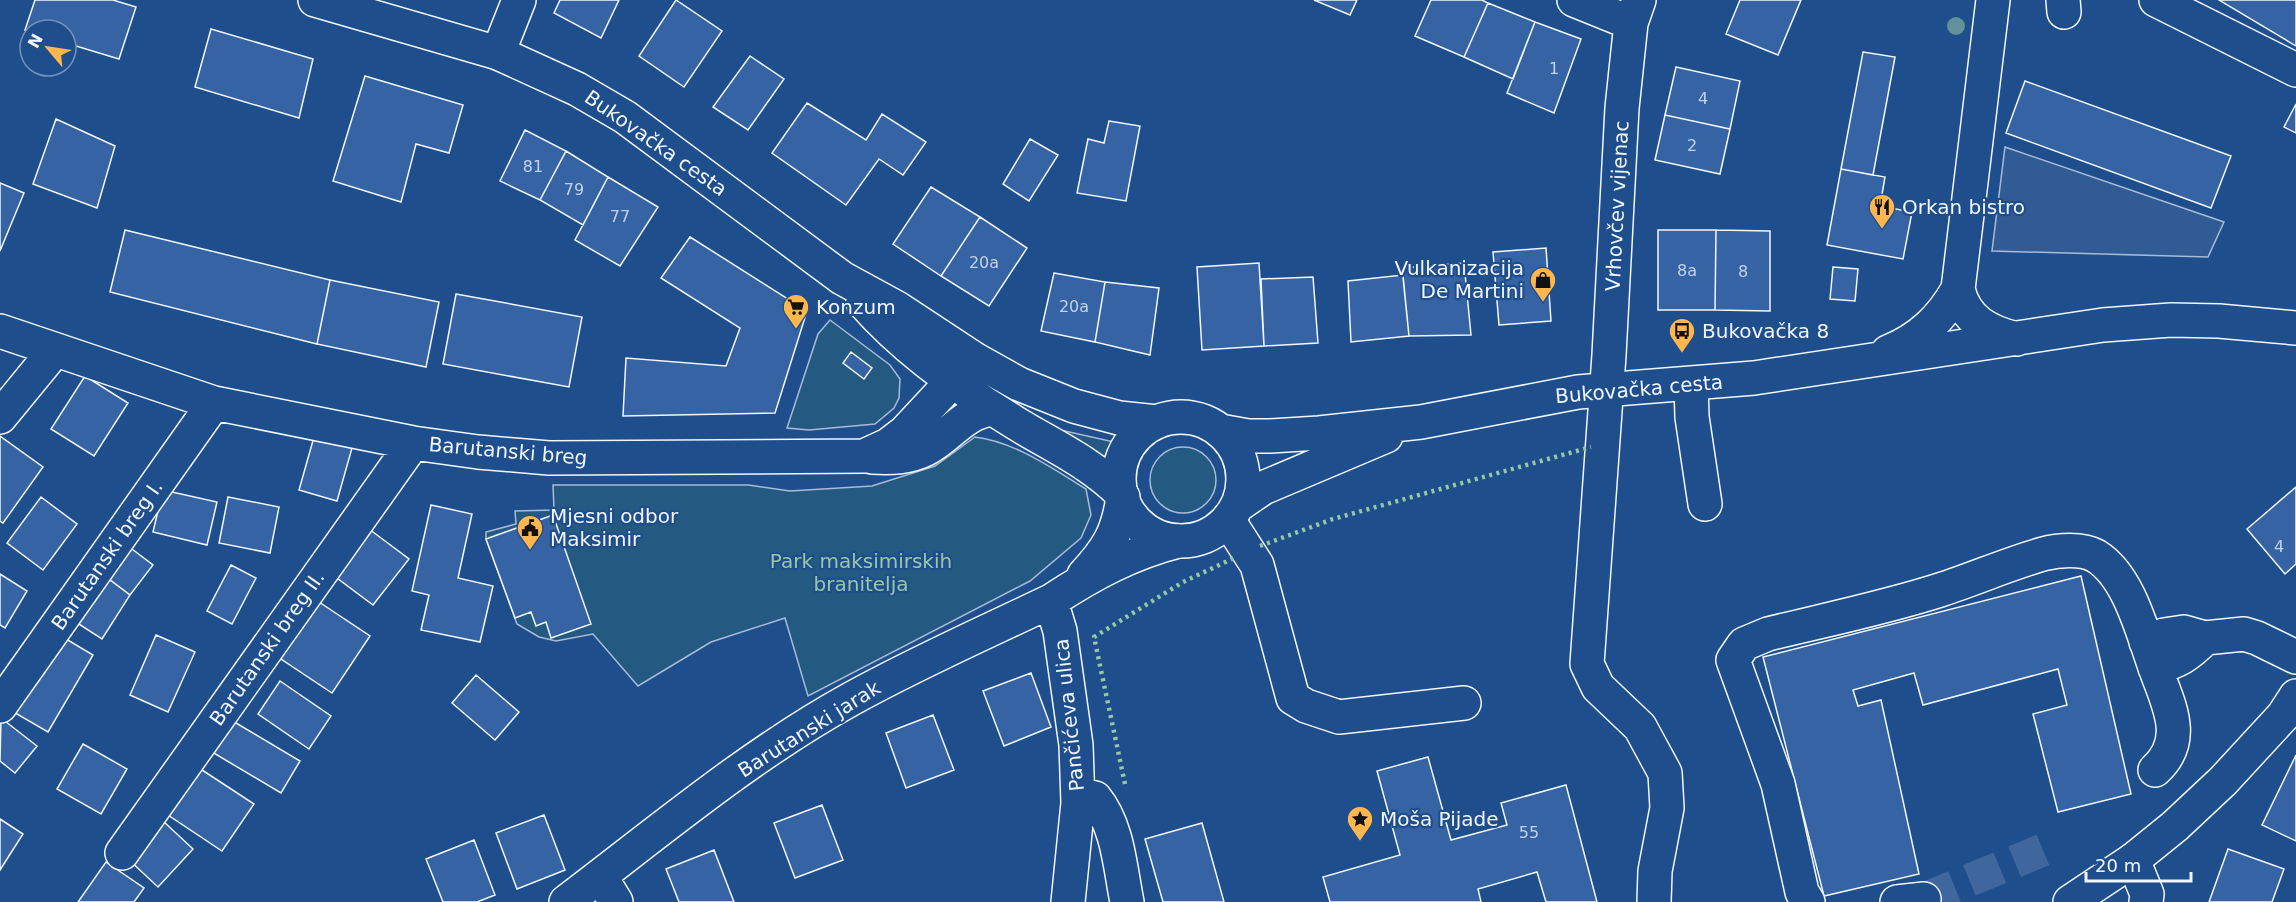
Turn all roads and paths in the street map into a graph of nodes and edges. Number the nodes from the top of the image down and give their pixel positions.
1 (315, 0) edge
2 (519, 0) edge
3 (1574, 0) edge
4 (1993, 0) edge
5 (2156, 0) edge
6 (1635, 12) edge
7 (498, 53) junction
8 (2296, 70) edge
9 (842, 278) junction
10 (1958, 289) junction
11 (2296, 328) edge
12 (0, 331) edge
13 (2019, 339) junction
14 (55, 350) junction
15 (1858, 362) junction
16 (998, 372) junction
17 (952, 380) junction
18 (1691, 384) junction
19 (1606, 389) junction
20 (214, 403) junction
21 (993, 409) junction
22 (0, 417) edge
23 (1157, 422) junction
24 (1421, 422) junction
25 (1220, 431) junction
26 (413, 442) junction
27 (864, 456) junction
28 (1122, 495) junction
29 (1706, 504) dead end
30 (1233, 512) junction
31 (1178, 541) junction
32 (1061, 594) junction
33 (2151, 655) junction
34 (2296, 657) edge
35 (2296, 696) edge
36 (1464, 703) dead end
37 (0, 706) edge
38 (2156, 770) dead end
39 (1078, 794) junction
40 (122, 853) dead end
41 (2133, 860) junction
42 (608, 889) edge
43 (566, 902) edge
44 (1068, 902) edge
45 (1126, 902) edge
46 (1654, 902) edge
47 (1808, 902) edge
48 (2070, 902) edge
49 (2146, 902) edge

1 - 7 street, Bukovačka cesta
2 - 7 street
3 - 6 street, Vrhovčev vijenac
4 - 10 street
5 - 8 street
6 - 19 street, Vrhovčev vijenac
7 - 9 street, Bukovačka cesta
9 - 16 street, Bukovačka cesta
9 - 17 street, Bukovačka cesta
10 - 13 street, Bukovačka cesta
10 - 15 street, Bukovačka cesta
11 - 13 street, Bukovačka cesta
12 - 14 street, Barutanski breg
13 - 15 street, Bukovačka cesta
14 - 20 street, Barutanski breg
14 - 22 street
15 - 18 street, Bukovačka cesta
16 - 17 street
16 - 23 street, Bukovačka cesta
17 - 21 street, Bukovačka cesta
17 - 27 street, Barutanski breg
18 - 19 street, Bukovačka cesta
18 - 29 street
19 - 24 street, Bukovačka cesta
19 - 46 street, Vrhovčev vijenac
20 - 26 street, Barutanski breg
20 - 37 street, Barutanski breg I.
21 - 27 street
21 - 28 street, Bukovačka cesta
23 - 25 street
23 - 28 street
24 - 25 street, Bukovačka cesta
24 - 30 street, Bukovačka cesta
25 - 30 street
26 - 27 street, Barutanski breg
26 - 40 street, Barutanski breg II.
28 - 31 street
28 - 32 street, Barutanski jarak
30 - 31 street
30 - 36 street
31 - 32 street, Barutanski jarak
32 - 39 street, Pančićeva ulica
32 - 42 street, Barutanski jarak
33 - 34 street
33 - 38 street
33 - 47 street
35 - 41 street
39 - 44 street, Pančićeva ulica
39 - 45 street
41 - 48 street
41 - 49 street
42 - 43 street, Barutanski jarak

